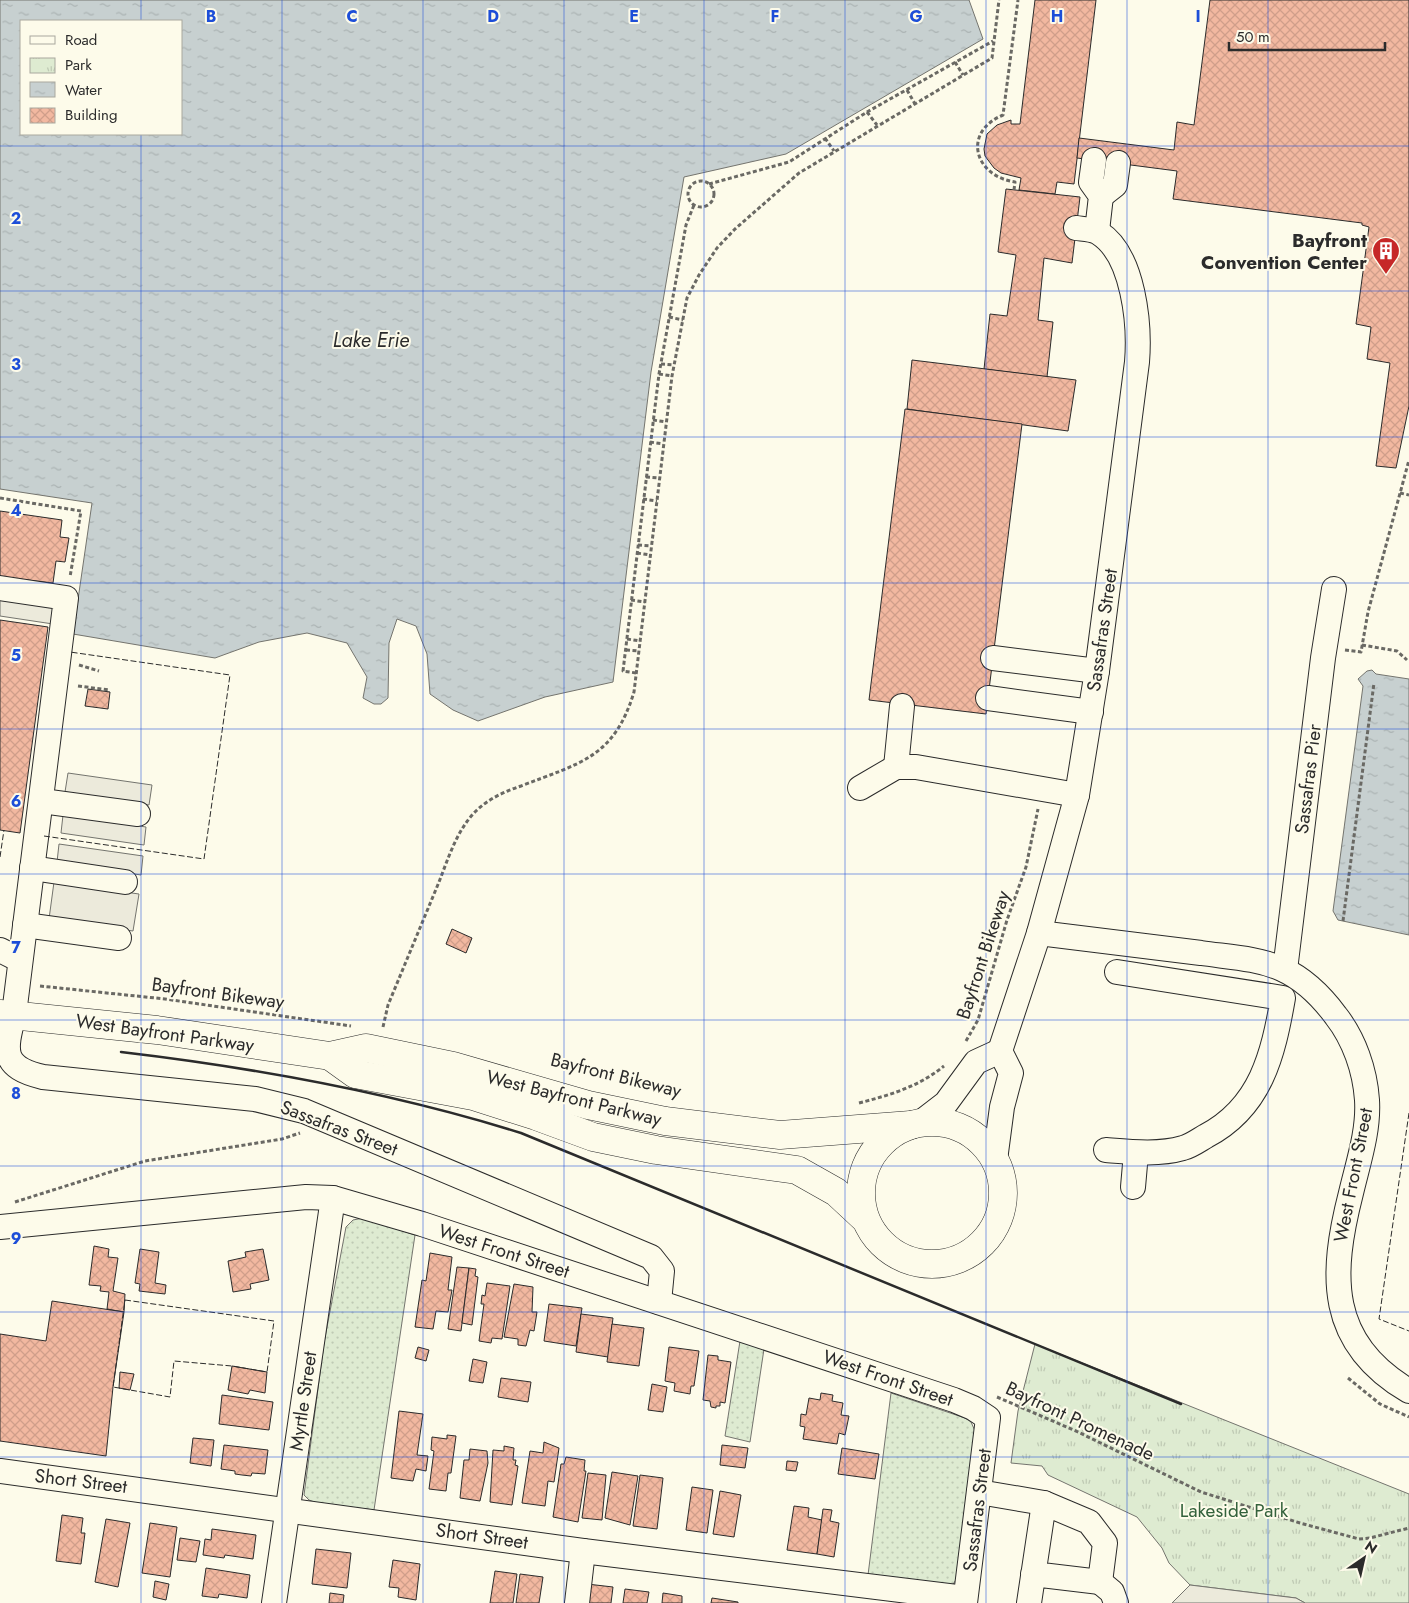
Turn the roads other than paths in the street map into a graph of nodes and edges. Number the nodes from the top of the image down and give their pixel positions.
1 (1094, 160) dead end
2 (1118, 163) dead end
3 (1101, 196) junction
4 (0, 588) edge
5 (1334, 589) dead end
6 (993, 658) dead end
7 (1097, 670) junction
8 (988, 698) dead end
9 (902, 706) dead end
10 (1091, 712) junction
11 (896, 767) junction
12 (860, 788) dead end
13 (1077, 795) junction
14 (42, 801) junction
15 (138, 814) dead end
16 (32, 868) junction
17 (125, 882) dead end
18 (25, 925) junction
19 (1039, 933) junction
20 (119, 938) dead end
21 (10, 955) edge
22 (1285, 970) junction
23 (1117, 972) dead end
24 (10, 1006) edge
25 (1000, 1051) junction
26 (330, 1056) junction
27 (915, 1124) junction
28 (1106, 1150) dead end
29 (1136, 1153) junction
30 (995, 1160) junction
31 (1134, 1187) dead end
32 (333, 1198) junction
33 (866, 1218) junction
34 (0, 1227) edge
35 (660, 1302) junction
36 (1409, 1391) edge
37 (992, 1407) joint
38 (0, 1471) edge
39 (979, 1492) junction
40 (1044, 1503) junction
41 (288, 1509) junction
42 (583, 1551) junction
43 (1033, 1574) junction
44 (1100, 1582) junction
45 (965, 1600) edge
46 (274, 1603) edge
47 (577, 1603) edge
48 (1029, 1603) edge
49 (1116, 1603) edge

1 - 3 street
2 - 3 street
3 - 7 street, Sassafras Street
4 - 14 street
5 - 22 street, Sassafras Pier
6 - 7 street
7 - 10 street, Sassafras Street
8 - 10 street
9 - 11 street
10 - 13 street, Sassafras Street
11 - 12 street
11 - 13 street
13 - 19 street, Sassafras Street
14 - 15 street
14 - 16 street
16 - 17 street
16 - 18 street
18 - 20 street
18 - 21 street
19 - 22 street, West Front Street
19 - 25 street, Sassafras Street
21 - 24 street
22 - 36 street, West Front Street
23 - 29 street
24 - 26 highway, West Bayfront Parkway
24 - 35 street, Sassafras Street
25 - 27 street
25 - 30 street
26 - 27 highway, West Bayfront Parkway
26 - 33 highway, West Bayfront Parkway
27 - 30 highway
27 - 33 highway
28 - 29 street
29 - 31 street
30 - 33 highway
32 - 34 street, West Front Street
32 - 35 street, West Front Street
32 - 41 street, Myrtle Street
35 - 37 street, West Front Street
37 - 39 street, Sassafras Street
38 - 41 street, Short Street
39 - 40 street
39 - 45 street, Sassafras Street
40 - 43 street
40 - 44 street
41 - 42 street, Short Street
41 - 46 street, Myrtle Street
42 - 45 street, Short Street
42 - 47 street
43 - 44 street
43 - 48 street
44 - 49 street

